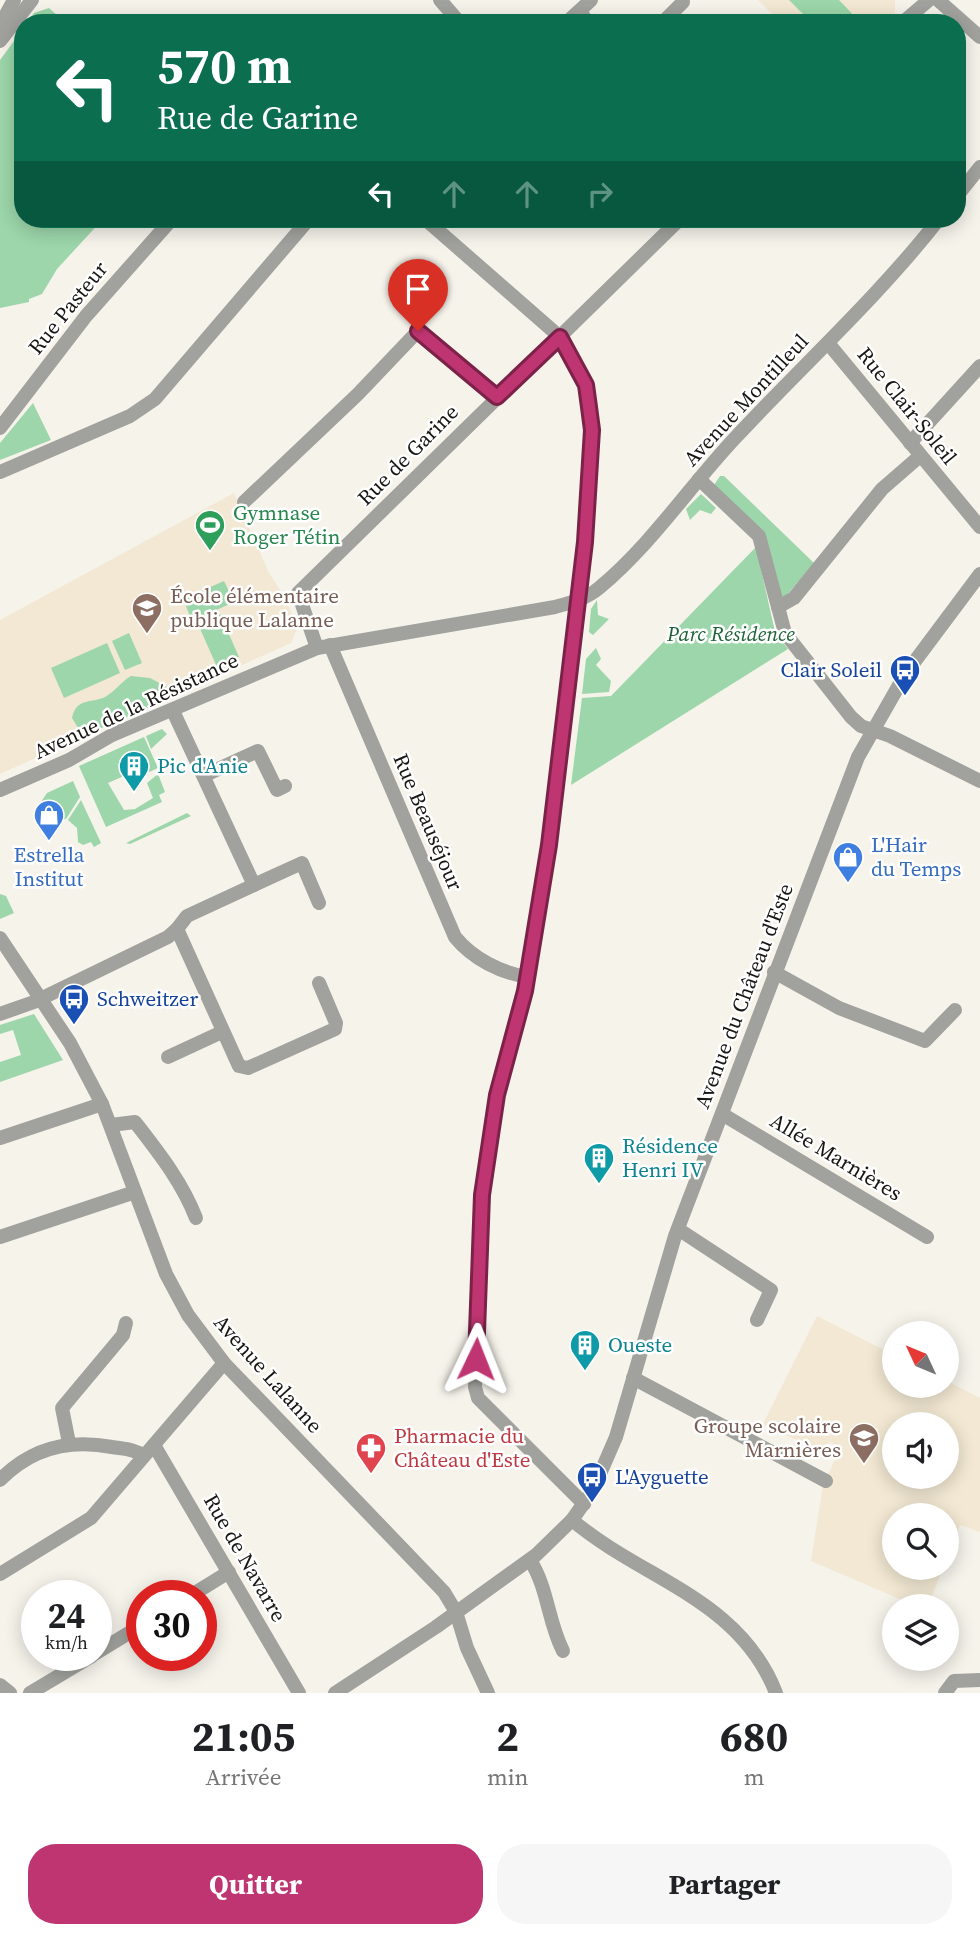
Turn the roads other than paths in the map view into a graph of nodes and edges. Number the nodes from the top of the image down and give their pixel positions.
1 (14, 0) edge
2 (32, 0) edge
3 (440, 0) edge
4 (929, 0) edge
5 (938, 0) edge
6 (683, 2) dead end
7 (21, 14) edge
8 (452, 14) edge
9 (671, 14) edge
10 (913, 14) edge
11 (954, 14) edge
12 (14, 23) edge
13 (0, 25) edge
14 (966, 25) edge
15 (980, 37) edge
16 (0, 41) edge
17 (980, 167) edge
18 (966, 185) edge
19 (164, 228) edge
20 (301, 228) edge
21 (435, 228) edge
22 (671, 228) edge
23 (931, 228) edge
24 (560, 337) junction
25 (828, 343) junction
26 (980, 366) edge
27 (497, 397) junction
28 (0, 428) edge
29 (910, 443) junction
30 (920, 456) junction
31 (0, 472) edge
32 (699, 480) junction
33 (244, 502) dead end
34 (980, 527) edge
35 (980, 574) edge
36 (577, 601) junction
37 (778, 607) junction
38 (324, 646) junction
39 (173, 711) junction
40 (873, 730) junction
41 (205, 775) junction
42 (980, 781) edge
43 (285, 786) dead end
44 (0, 790) edge
45 (254, 885) junction
46 (319, 903) dead end
47 (177, 929) junction
48 (0, 938) edge
49 (774, 972) junction
50 (528, 977) junction
51 (319, 983) dead end
52 (41, 998) junction
53 (955, 1010) dead end
54 (0, 1014) edge
55 (222, 1032) junction
56 (168, 1057) dead end
57 (102, 1104) junction
58 (722, 1114) junction
59 (111, 1125) junction
60 (0, 1138) edge
61 (135, 1192) junction
62 (196, 1218) dead end
63 (678, 1229) junction
64 (0, 1237) edge
65 (928, 1237) dead end
66 (757, 1320) dead end
67 (126, 1324) dead end
68 (224, 1363) junction
69 (633, 1378) junction
70 (69, 1443) junction
71 (149, 1450) junction
72 (0, 1480) edge
73 (825, 1481) dead end
74 (584, 1504) junction
75 (572, 1520) junction
76 (530, 1560) junction
77 (229, 1572) junction
78 (0, 1574) edge
79 (216, 1580) edge
80 (457, 1612) junction
81 (563, 1651) dead end
82 (67, 1671) edge
83 (980, 1680) edge
84 (0, 1685) edge
85 (9, 1693) edge
86 (30, 1693) edge
87 (299, 1693) edge
88 (335, 1693) edge
89 (488, 1693) edge
90 (776, 1693) edge
91 (945, 1693) edge

1 - 13 street
2 - 7 street
3 - 8 street
4 - 10 street
5 - 11 street
6 - 9 street
12 - 16 street
14 - 15 street
17 - 18 street
19 - 28 street, Rue Pasteur
20 - 31 street
21 - 24 street
22 - 24 street, Rue de Garine
23 - 25 street, Avenue Montilleul
24 - 27 street, Rue de Garine
24 - 36 street
25 - 29 street, Rue Clair-Soleil
25 - 32 street, Avenue Montilleul
26 - 29 street
27 - 33 street
27 - 38 street, Rue de Garine
29 - 30 street, Rue Clair-Soleil
30 - 34 street, Rue Clair-Soleil
30 - 37 street
32 - 36 street, Avenue Montilleul
32 - 37 street
35 - 40 street, Avenue du Château d'Este
36 - 38 street, Avenue de la Résistance
36 - 50 street
37 - 40 street
38 - 39 street, Avenue de la Résistance
38 - 50 street, Rue Beauséjour
39 - 41 street
39 - 44 street, Avenue de la Résistance
40 - 42 street
40 - 49 street, Avenue du Château d'Este
41 - 43 street
41 - 45 street
45 - 46 street
45 - 47 street
47 - 52 street
47 - 55 street
48 - 52 street, Avenue Lalanne
49 - 53 street
49 - 58 street, Avenue du Château d'Este
50 - 74 street
51 - 55 street
52 - 54 street
52 - 57 street, Avenue Lalanne
55 - 56 street
57 - 59 street, Avenue Lalanne
57 - 60 street
58 - 63 street, Avenue du Château d'Este
58 - 65 street, Allée Marnières
59 - 61 street, Avenue Lalanne
59 - 62 street
61 - 64 street
61 - 68 street, Avenue Lalanne
63 - 66 street
63 - 69 street, Avenue du Château d'Este
67 - 70 street
68 - 71 street
68 - 80 street, Avenue Lalanne
69 - 73 street
69 - 74 street, Avenue du Château d'Este
70 - 71 street
70 - 72 street
71 - 77 street, Rue de Navarre
71 - 78 street
74 - 75 street, Avenue du Château d'Este
75 - 76 street, Avenue du Château d'Este
75 - 90 street
76 - 80 street, Avenue du Château d'Este
76 - 81 street
77 - 79 street
77 - 87 street, Rue de Navarre
80 - 88 street, Avenue du Château d'Este
80 - 89 street
82 - 86 street
83 - 91 street
84 - 85 street

